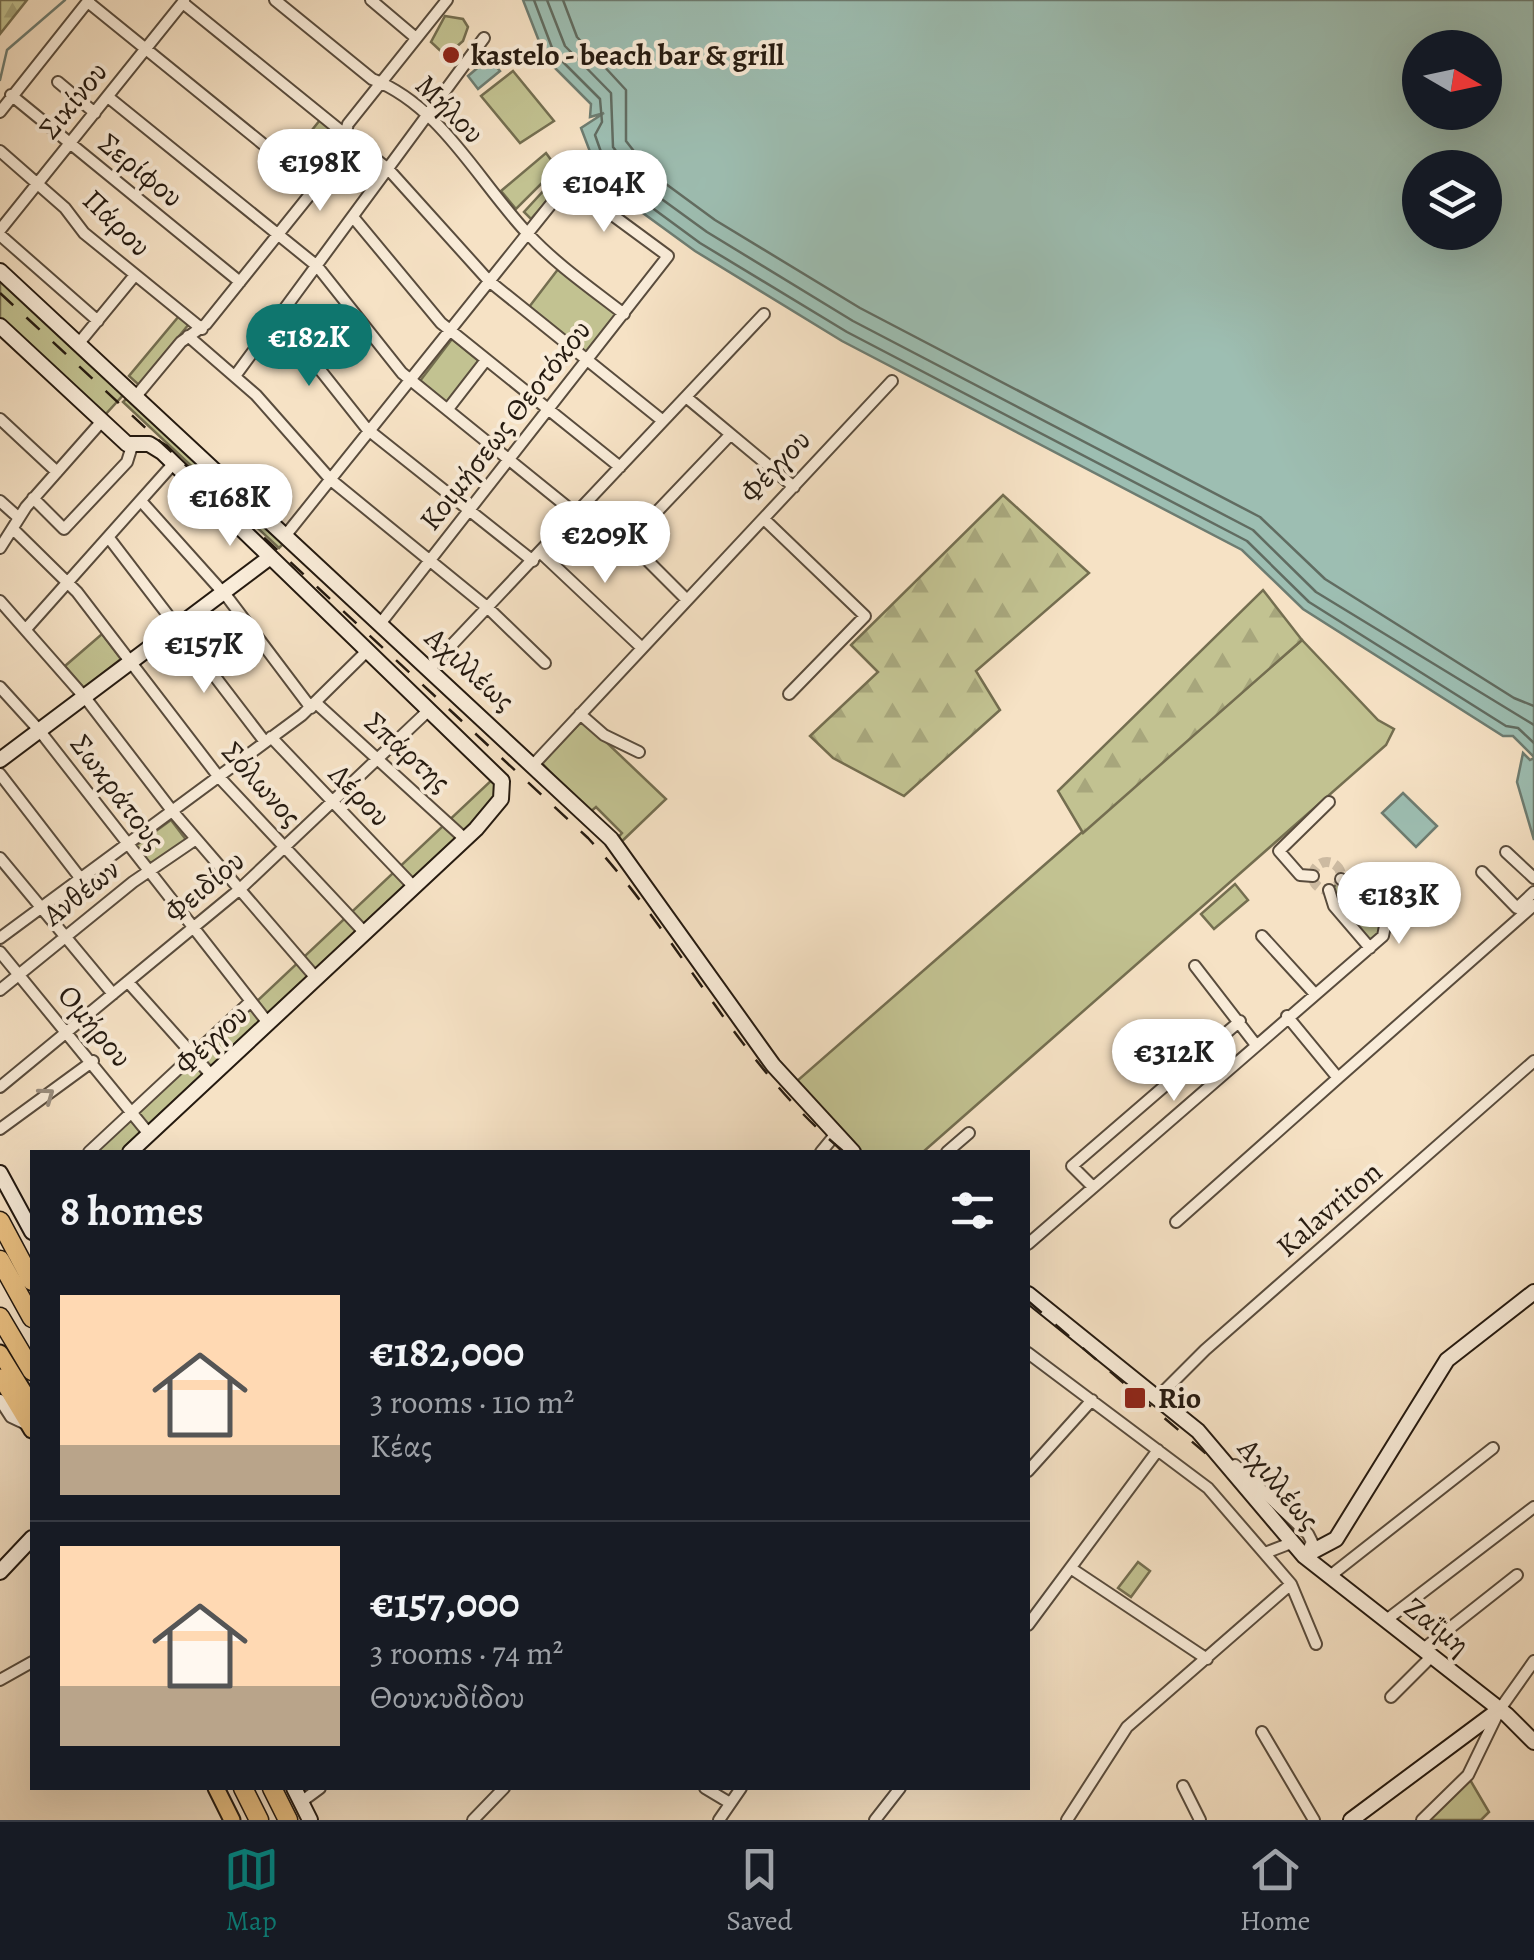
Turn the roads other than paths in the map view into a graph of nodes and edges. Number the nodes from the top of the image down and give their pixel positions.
1 (274, 0) edge
2 (370, 0) edge
3 (446, 0) edge
4 (88, 1) edge
5 (184, 1) edge
6 (416, 38) junction
7 (484, 38) dead end
8 (146, 50) junction
9 (58, 82) dead end
10 (381, 82) junction
11 (11, 95) junction
12 (108, 97) junction
13 (0, 112) edge
14 (95, 113) junction
15 (429, 116) junction
16 (344, 139) junction
17 (70, 144) junction
18 (0, 150) edge
19 (561, 164) dead end
20 (389, 170) junction
21 (572, 178) junction
22 (38, 183) junction
23 (316, 187) junction
24 (353, 217) junction
25 (0, 232) edge
26 (528, 234) junction
27 (278, 235) junction
28 (316, 266) junction
29 (0, 271) edge
30 (135, 275) junction
31 (489, 281) junction
32 (240, 282) junction
33 (624, 314) junction
34 (764, 314) dead end
35 (279, 318) junction
36 (98, 320) junction
37 (0, 326) edge
38 (202, 329) junction
39 (449, 331) junction
40 (188, 336) junction
41 (79, 343) junction
42 (486, 360) junction
43 (588, 361) junction
44 (235, 376) junction
45 (411, 380) junction
46 (892, 381) dead end
47 (137, 395) junction
48 (686, 396) junction
49 (448, 409) junction
50 (549, 410) junction
51 (0, 419) edge
52 (663, 421) junction
53 (102, 422) junction
54 (370, 432) junction
55 (730, 434) junction
56 (132, 446) junction
57 (510, 459) junction
58 (174, 464) junction
59 (620, 467) junction
60 (57, 472) junction
61 (331, 480) junction
62 (794, 487) junction
63 (33, 498) junction
64 (0, 500) edge
65 (141, 501) junction
66 (588, 501) junction
67 (471, 509) junction
68 (576, 514) junction
69 (19, 518) junction
70 (764, 518) junction
71 (14, 530) junction
72 (286, 536) junction
73 (109, 538) junction
74 (628, 542) junction
75 (0, 548) edge
76 (537, 556) junction
77 (269, 558) junction
78 (430, 560) junction
79 (68, 583) junction
80 (222, 590) junction
81 (0, 600) edge
82 (687, 600) junction
83 (488, 608) junction
84 (380, 624) junction
85 (176, 626) junction
86 (26, 630) junction
87 (642, 648) junction
88 (367, 652) junction
89 (130, 661) junction
90 (545, 663) dead end
91 (428, 668) junction
92 (0, 687) edge
93 (789, 694) dead end
94 (86, 698) junction
95 (314, 705) junction
96 (429, 710) junction
97 (580, 714) junction
98 (39, 730) junction
99 (268, 740) junction
100 (639, 752) dead end
101 (378, 758) junction
102 (0, 760) edge
103 (534, 764) junction
104 (0, 774) edge
105 (218, 776) junction
106 (1330, 802) dead end
107 (333, 803) junction
108 (172, 812) junction
109 (196, 839) junction
110 (466, 839) junction
111 (127, 845) junction
112 (285, 848) junction
113 (1506, 852) dead end
114 (0, 858) edge
115 (1482, 872) dead end
116 (148, 874) junction
117 (1313, 876) dead end
118 (81, 878) junction
119 (1534, 878) edge
120 (1341, 879) tunnel mouth
121 (414, 887) junction
122 (240, 889) junction
123 (1329, 890) dead end
124 (1534, 892) edge
125 (1534, 905) edge
126 (42, 908) junction
127 (192, 929) junction
128 (365, 933) junction
129 (65, 936) junction
130 (1262, 936) dead end
131 (0, 938) edge
132 (1370, 948) junction
133 (0, 952) edge
134 (1195, 966) dead end
135 (19, 974) junction
136 (316, 978) junction
137 (128, 982) junction
138 (0, 990) edge
139 (1314, 993) junction
140 (113, 994) junction
141 (250, 1002) junction
142 (1287, 1016) junction
143 (1240, 1021) junction
144 (268, 1023) junction
145 (68, 1032) junction
146 (1256, 1045) junction
147 (194, 1055) junction
148 (93, 1061) junction
149 (1534, 1061) edge
150 (212, 1076) junction
151 (1338, 1078) junction
152 (0, 1087) edge
153 (132, 1112) junction
154 (0, 1129) edge
155 (969, 1133) dead end
156 (149, 1134) junction
157 (836, 1135) junction
158 (90, 1150) edge
159 (132, 1150) edge
160 (823, 1150) edge
161 (851, 1150) edge
162 (949, 1150) edge
163 (0, 1173) edge
164 (1093, 1187) junction
165 (28, 1210) edge
166 (0, 1220) edge
167 (1176, 1222) dead end
168 (1030, 1242) edge
169 (0, 1250) edge
170 (0, 1260) edge
171 (30, 1277) edge
172 (1534, 1292) edge
173 (1030, 1296) edge
174 (30, 1302) edge
175 (30, 1314) edge
176 (0, 1317) edge
177 (0, 1353) edge
178 (1030, 1355) edge
179 (30, 1368) edge
180 (0, 1377) edge
181 (1158, 1398) junction
182 (0, 1400) edge
183 (1092, 1400) junction
184 (30, 1402) edge
185 (30, 1425) edge
186 (30, 1427) edge
187 (1493, 1448) dead end
188 (1158, 1450) junction
189 (1225, 1461) junction
190 (1030, 1469) edge
191 (1534, 1507) edge
192 (30, 1540) edge
193 (1291, 1544) junction
194 (1265, 1553) junction
195 (1304, 1556) junction
196 (1072, 1568) junction
197 (0, 1572) edge
198 (1517, 1575) dead end
199 (1330, 1576) junction
200 (1290, 1584) junction
201 (1385, 1621) junction
202 (1030, 1623) edge
203 (1316, 1644) dead end
204 (1427, 1653) junction
205 (1207, 1659) junction
206 (1534, 1661) edge
207 (30, 1663) edge
208 (0, 1680) edge
209 (1391, 1697) dead end
210 (1500, 1710) junction
211 (1262, 1732) dead end
212 (1534, 1742) edge
213 (1183, 1786) dead end
214 (217, 1790) edge
215 (244, 1790) edge
216 (264, 1790) edge
217 (273, 1790) edge
218 (295, 1790) edge
219 (317, 1790) edge
220 (502, 1790) edge
221 (709, 1790) edge
222 (739, 1790) edge
223 (898, 1790) edge
224 (301, 1802) junction
225 (730, 1804) junction
226 (232, 1820) edge
227 (259, 1820) edge
228 (275, 1820) edge
229 (288, 1820) edge
230 (310, 1820) edge
231 (473, 1820) edge
232 (718, 1820) edge
233 (875, 1820) edge
234 (1067, 1820) edge
235 (1200, 1820) edge
236 (1314, 1820) edge
237 (1350, 1820) edge
238 (1422, 1820) edge

1 - 10 street, Μήλου
2 - 6 street
3 - 6 street
4 - 8 street
4 - 11 street
5 - 8 street, Σικίνου
5 - 16 street
6 - 10 street
7 - 15 street
8 - 12 street, Σικίνου
8 - 23 street
9 - 14 street
10 - 15 street, Μήλου
10 - 16 street
11 - 13 street
11 - 17 street, Σερίφου
12 - 14 street, Σικίνου
12 - 27 street
14 - 17 street, Σικίνου
15 - 20 street
15 - 26 street, Μήλου
16 - 20 street
16 - 23 street
17 - 22 street, Σικίνου
17 - 32 street, Σερίφου
18 - 22 street, Πάρου
19 - 21 street
20 - 24 street
20 - 31 street
21 - 26 street
21 - 33 street, Κοιμήσεως Θεοτόκου
22 - 25 street, Σικίνου
22 - 30 street, Πάρου
23 - 27 street
24 - 28 street
24 - 39 street
25 - 36 street
26 - 31 street
26 - 33 street, Μήλου
27 - 28 street
27 - 32 street
28 - 35 street
28 - 45 street
29 - 41 street, Αχιλλέως
30 - 36 street
30 - 38 street, Πάρου
31 - 39 street
31 - 43 street
32 - 38 street
33 - 43 street, Κοιμήσεως Θεοτόκου
34 - 48 street
35 - 44 street
35 - 54 street
36 - 41 street
37 - 53 street
38 - 40 street
39 - 42 street
39 - 45 street
40 - 44 street
40 - 47 street
41 - 47 street, Αχιλλέως
42 - 49 street
42 - 50 street
43 - 50 street, Κοιμήσεως Θεοτόκου
43 - 52 street
44 - 61 street
45 - 49 street
45 - 54 street
46 - 62 street, Φέγγου
47 - 72 street, Αχιλλέως
48 - 52 street
48 - 55 street
49 - 57 street
50 - 57 street, Κοιμήσεως Θεοτόκου
50 - 59 street
51 - 60 street
52 - 59 street
53 - 56 street
53 - 60 street
54 - 61 street
54 - 67 street
55 - 62 street
55 - 74 street
56 - 58 street
56 - 63 street
57 - 67 street, Κοιμήσεως Θεοτόκου
57 - 68 street
58 - 65 street
58 - 77 street
59 - 66 street
60 - 63 street
61 - 72 street
61 - 78 street
62 - 70 street, Φέγγου
63 - 69 street
64 - 69 street
65 - 73 street
65 - 80 street, Σπάρτης
66 - 68 street
66 - 74 street
67 - 76 street
67 - 78 street, Κοιμήσεως Θεοτόκου
68 - 76 street
69 - 71 street
70 - 82 street, Φέγγου
70 - 93 street
71 - 75 street
71 - 79 street, Σόλωνος
72 - 84 street, Αχιλλέως
73 - 79 street
73 - 85 street
74 - 82 street
76 - 83 street
76 - 87 street
77 - 80 street
77 - 88 street
78 - 83 street
78 - 84 street, Κοιμήσεως Θεοτόκου
79 - 86 street
79 - 89 street, Σόλωνος
80 - 85 street
80 - 95 street, Σπάρτης
81 - 86 street
82 - 87 street, Φέγγου
83 - 90 street
83 - 91 street
84 - 91 street, Αχιλλέως
85 - 89 street
85 - 99 street, Λέρου
86 - 94 street
87 - 97 street, Φέγγου
88 - 95 street
88 - 96 street
89 - 94 street
89 - 105 street, Σόλωνος
91 - 103 street, Αχιλλέως
92 - 98 street, Σωκράτους
94 - 98 street
94 - 108 street
95 - 99 street
95 - 101 street, Σπάρτης
96 - 101 street, Φειδίου
96 - 110 street, Φέγγου
97 - 100 street
97 - 103 street, Φέγγου
98 - 102 street
98 - 111 street, Σωκράτους
99 - 105 street
99 - 107 street, Λέρου
101 - 107 street, Φειδίου
101 - 110 street, Σπάρτης
103 - 157 street, Αχιλλέως
104 - 118 street
105 - 108 street
105 - 112 street, Σόλωνος
106 - 117 street
107 - 112 street, Φειδίου
107 - 121 street, Λέρου
108 - 109 street
108 - 111 street
109 - 116 street, Ανθέων
109 - 122 street
110 - 121 street, Φέγγου
111 - 116 street, Σωκράτους
111 - 118 street
112 - 122 street, Φειδίου
112 - 128 street, Σόλωνος
113 - 119 street
114 - 126 street
115 - 124 street
116 - 127 street, Σωκράτους
116 - 129 street, Ανθέων
118 - 126 street
120 - 132 street
121 - 128 street, Φέγγου
122 - 127 street, Φειδίου
122 - 136 street
123 - 132 street
125 - 151 street
126 - 129 street
126 - 131 street
127 - 137 street, Φειδίου
127 - 141 street, Σωκράτους
128 - 136 street, Φέγγου
129 - 135 street, Ανθέων
129 - 140 street
130 - 139 street
132 - 139 street
133 - 135 street, Ομήρου
134 - 143 street
135 - 138 street, Ανθέων
135 - 145 street, Ομήρου
136 - 144 street, Φέγγου
137 - 140 street, Φειδίου
137 - 147 street
139 - 142 street
140 - 145 street, Φειδίου
141 - 144 street, Σωκράτους
141 - 147 street
142 - 146 street
142 - 151 street
143 - 146 street
143 - 164 street
144 - 150 street, Φέγγου
145 - 148 street, Ομήρου
145 - 152 street, Φειδίου
146 - 164 street
147 - 150 street
147 - 153 street
148 - 153 street, Ομήρου
154 -> 148 street
149 - 181 street, Kalavriton
150 - 156 street, Φέγγου
151 - 167 street
153 - 156 street, Ομήρου
153 - 158 street
155 - 162 street
156 - 159 street, Φέγγου
157 - 160 street
157 - 161 street, Αχιλλέως
163 - 165 street
164 - 168 street
166 - 171 highway
169 - 174 highway
170 - 175 highway
172 - 195 street
173 - 181 street, Αχιλλέως
176 - 179 highway
177 - 184 main road
178 - 183 street
180 - 185 main road
181 - 189 street, Αχιλλέως
182 - 186 street
183 - 188 street
183 - 190 street
187 - 199 street
188 - 194 street
188 - 196 street
189 - 193 street, Αχιλλέως
189 - 195 street
191 - 201 street
192 - 197 street
193 - 194 street
193 - 195 street, Αχιλλέως
194 - 200 street
195 - 199 street, Ζαΐμη
196 - 202 street
196 - 205 street
198 - 204 street
199 - 201 street, Ζαΐμη
200 - 203 street
200 - 205 street
201 - 204 street, Ζαΐμη
204 - 209 street
204 - 210 street, Ζαΐμη
205 - 234 street
206 - 210 street
207 - 208 street
210 - 212 street, Ζαΐμη
210 - 237 street
210 - 238 street
211 - 236 street
213 - 235 street
214 - 226 main road
215 - 227 highway
216 - 228 highway
217 - 229 highway
218 - 224 street
219 - 224 street
220 - 231 street
221 - 225 street
222 - 225 street
223 - 233 street
224 - 230 street
225 - 232 street

